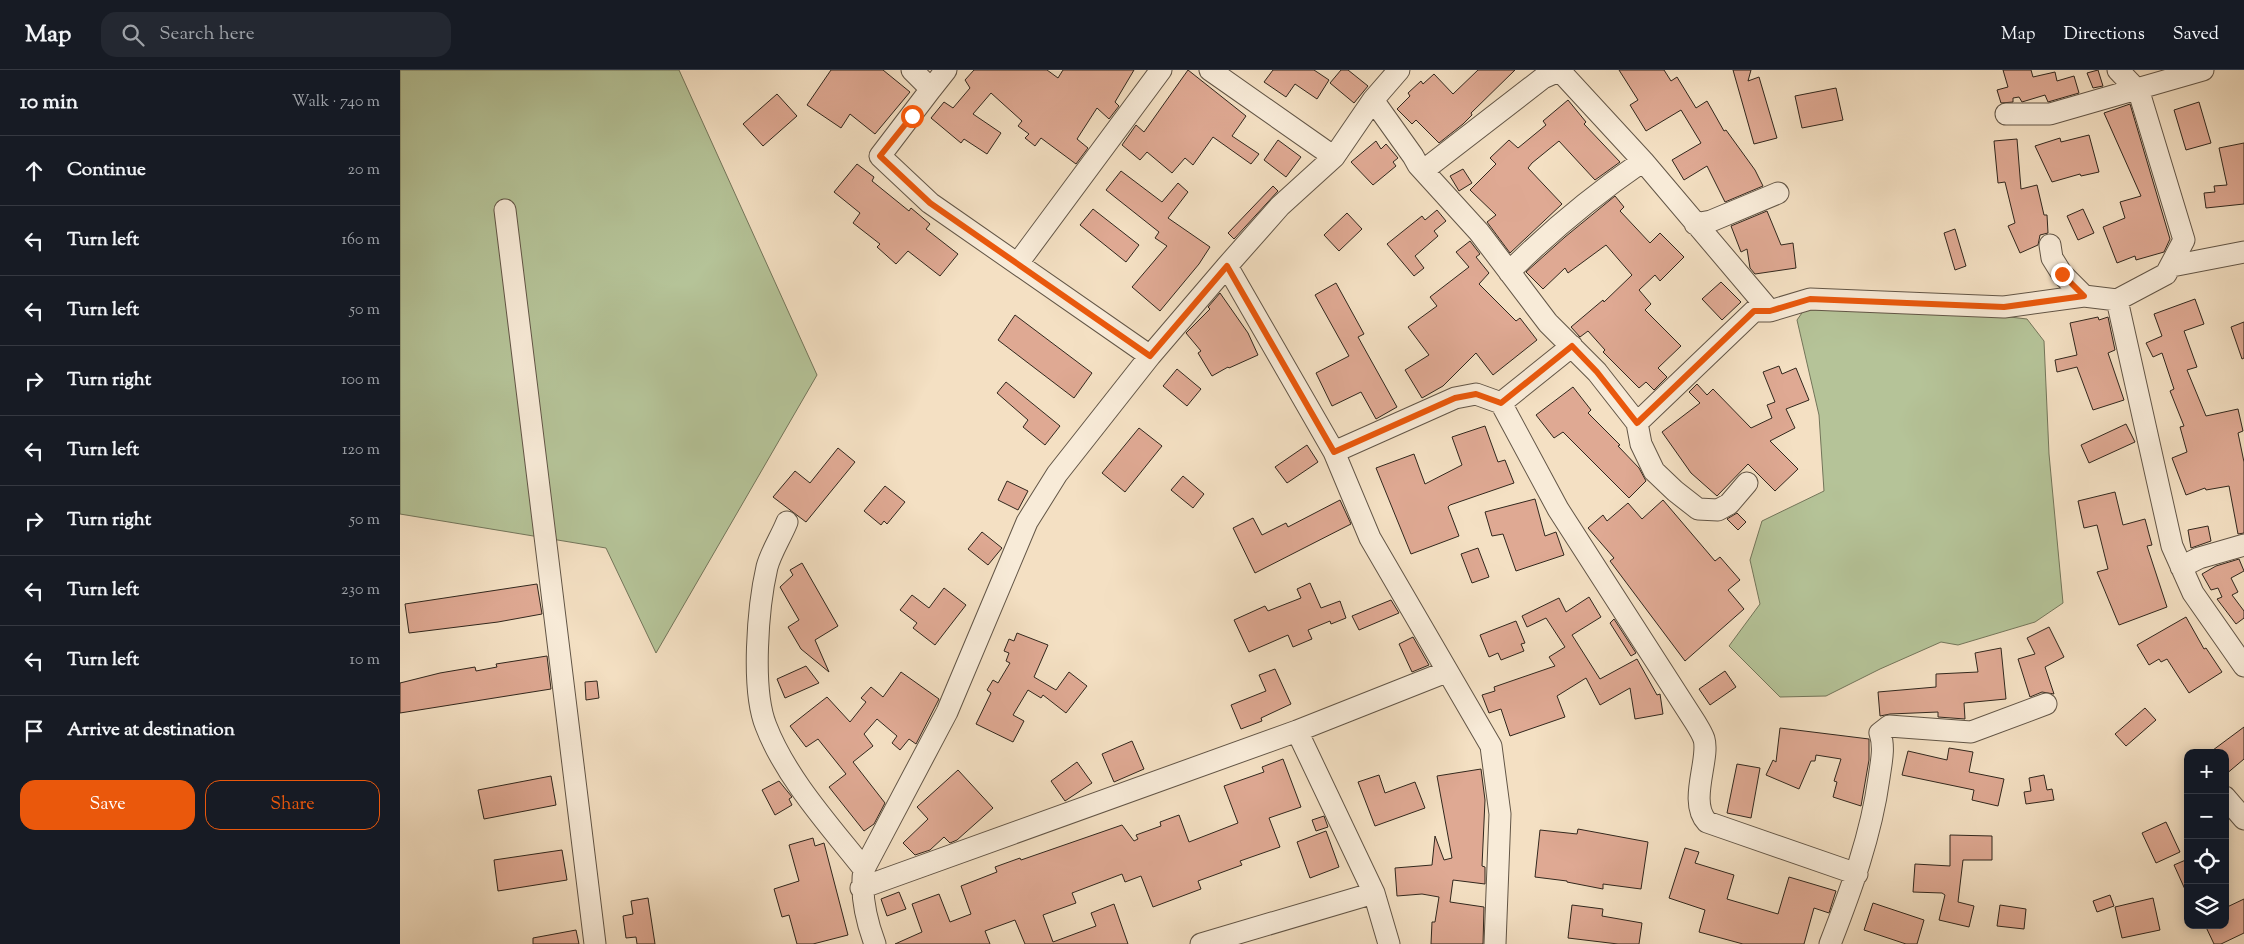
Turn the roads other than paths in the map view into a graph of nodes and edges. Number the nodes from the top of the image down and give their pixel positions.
1 (912, 70) edge
2 (946, 70) edge
3 (1161, 70) edge
4 (1210, 70) edge
5 (1399, 70) edge
6 (2118, 70) edge
7 (2203, 70) edge
8 (1560, 71) edge
9 (2136, 88) junction
10 (931, 89) junction
11 (1372, 100) junction
12 (2006, 114) dead end
13 (1334, 157) junction
14 (1643, 160) junction
15 (1424, 170) junction
16 (1778, 193) dead end
17 (505, 210) dead end
18 (1695, 224) junction
19 (2050, 245) dead end
20 (2244, 252) edge
21 (1018, 263) junction
22 (1227, 266) junction
23 (2172, 266) junction
24 (1509, 272) junction
25 (2084, 296) junction
26 (2117, 300) junction
27 (1770, 311) junction
28 (1572, 346) junction
29 (1150, 356) junction
30 (1501, 403) junction
31 (1637, 423) junction
32 (1334, 452) junction
33 (1747, 483) dead end
34 (787, 522) dead end
35 (2244, 544) edge
36 (2181, 567) junction
37 (2244, 666) edge
38 (1446, 672) junction
39 (2046, 704) dead end
40 (1297, 731) junction
41 (2229, 802) edge
42 (2244, 819) edge
43 (1857, 874) junction
44 (863, 879) junction
45 (1374, 894) junction
46 (595, 944) edge
47 (874, 944) edge
48 (1201, 944) edge
49 (1389, 944) edge
50 (1494, 944) edge
51 (1830, 944) edge

1 - 10 street
2 - 10 street
3 - 21 street
4 - 13 street
5 - 11 street
6 - 9 street
7 - 9 street
8 - 14 street
8 - 15 street
9 - 12 street
9 - 23 street
10 - 21 street
11 - 13 street
11 - 15 street
13 - 22 street
14 - 18 street
14 - 24 street
15 - 24 street
16 - 18 street
17 - 46 street
18 - 27 street
19 - 25 street
20 - 23 street
21 - 29 street
22 - 29 street
22 - 32 street
23 - 26 street
24 - 28 street
25 - 26 street
25 - 27 street
26 - 36 street
27 - 31 street
28 - 30 street
28 - 31 street
29 - 44 street
30 - 32 street
30 - 43 street
31 - 33 street
32 - 38 street
34 - 44 street
35 - 36 street
36 - 37 street
38 - 40 street
38 - 50 street
39 - 43 street
40 - 44 street
40 - 45 street
41 - 42 street
43 - 51 street
44 - 47 street
45 - 48 street
45 - 49 street

